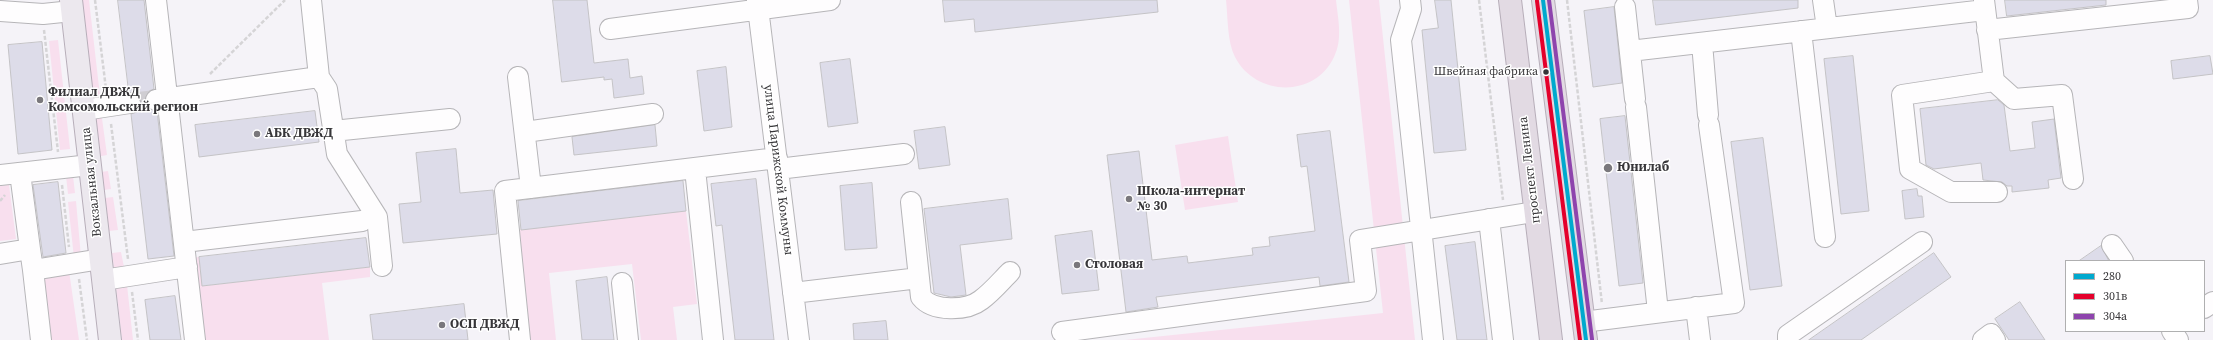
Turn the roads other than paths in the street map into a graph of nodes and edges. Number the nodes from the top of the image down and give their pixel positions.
1 (156, 0) edge
2 (310, 0) edge
3 (830, 0) edge
4 (1410, 0) edge
5 (1510, 0) edge
6 (1543, 0) edge
7 (1823, 0) edge
8 (2187, 0) edge
9 (72, 5) edge
10 (758, 5) edge
11 (1984, 5) edge
12 (1625, 7) dead end
13 (0, 11) edge
14 (1826, 28) junction
15 (610, 29) dead end
16 (1987, 30) junction
17 (1801, 31) junction
18 (1702, 43) junction
19 (1630, 51) junction
20 (318, 77) junction
21 (518, 77) dead end
22 (1994, 81) junction
23 (162, 99) junction
24 (130, 103) tunnel mouth
25 (84, 110) junction
26 (653, 114) dead end
27 (450, 119) dead end
28 (333, 131) junction
29 (525, 132) junction
30 (904, 154) dead end
31 (777, 164) junction
32 (90, 165) junction
33 (695, 169) junction
34 (20, 173) junction
35 (0, 175) edge
36 (2073, 179) dead end
37 (531, 188) junction
38 (1997, 192) dead end
39 (911, 202) dead end
40 (1534, 212) junction
41 (1497, 217) junction
42 (362, 221) dead end
43 (1422, 230) junction
44 (1825, 237) dead end
45 (184, 242) junction
46 (1922, 242) dead end
47 (2112, 244) dead end
48 (30, 249) junction
49 (0, 254) edge
50 (2122, 260) edge
51 (382, 266) dead end
52 (187, 267) junction
53 (102, 269) junction
54 (33, 270) junction
55 (1010, 272) dead end
56 (919, 278) junction
57 (622, 283) dead end
58 (793, 293) junction
59 (1696, 307) junction
60 (1658, 312) junction
61 (1591, 327) edge
62 (1062, 332) dead end
63 (41, 340) edge
64 (110, 340) edge
65 (195, 340) edge
66 (520, 340) edge
67 (628, 340) edge
68 (713, 340) edge
69 (799, 340) edge
70 (1433, 340) edge
71 (1503, 340) edge
72 (1551, 340) edge
73 (1700, 340) edge
74 (1788, 340) edge
75 (1983, 340) edge
76 (1995, 340) edge

1 - 23 street
2 - 20 street
3 - 10 street
4 - 43 street
5 - 40 highway, проспект Ленина
6 - 61 highway
7 - 14 street
8 - 16 street
9 - 13 street
9 - 25 main road, Вокзальная улица
10 - 15 street
10 - 31 street, улица Парижской Коммуны
11 - 14 street
11 - 16 street
12 - 19 street
14 - 17 street
16 - 22 street
17 - 18 street
17 - 44 street
18 - 19 street
18 - 59 street
19 - 60 street
20 - 23 street
20 - 28 street
21 - 29 street
22 - 36 street
22 - 38 street
23 - 45 street
24 - 25 street
25 - 32 main road, Вокзальная улица
26 - 29 street
27 - 28 street
28 - 51 street
29 - 37 street
30 - 31 street
31 - 33 street
31 - 58 street, улица Парижской Коммуны
32 - 34 street
32 - 53 main road, Вокзальная улица
33 - 37 street
33 - 68 street
34 - 35 street
34 - 48 street
37 - 66 street
39 - 56 street
40 - 41 street
40 - 72 highway, проспект Ленина
41 - 43 street
41 - 71 street
42 - 45 street
43 - 62 street
43 - 70 street
45 - 52 street
46 - 74 street
47 - 50 street
48 - 49 street
48 - 54 street
52 - 53 street
52 - 65 street
53 - 54 street
53 - 64 main road, Вокзальная улица
54 - 63 street
55 - 56 street
56 - 58 street
57 - 67 street
58 - 69 street, улица Парижской Коммуны
59 - 60 street
59 - 73 street
60 - 61 street
75 - 76 street

